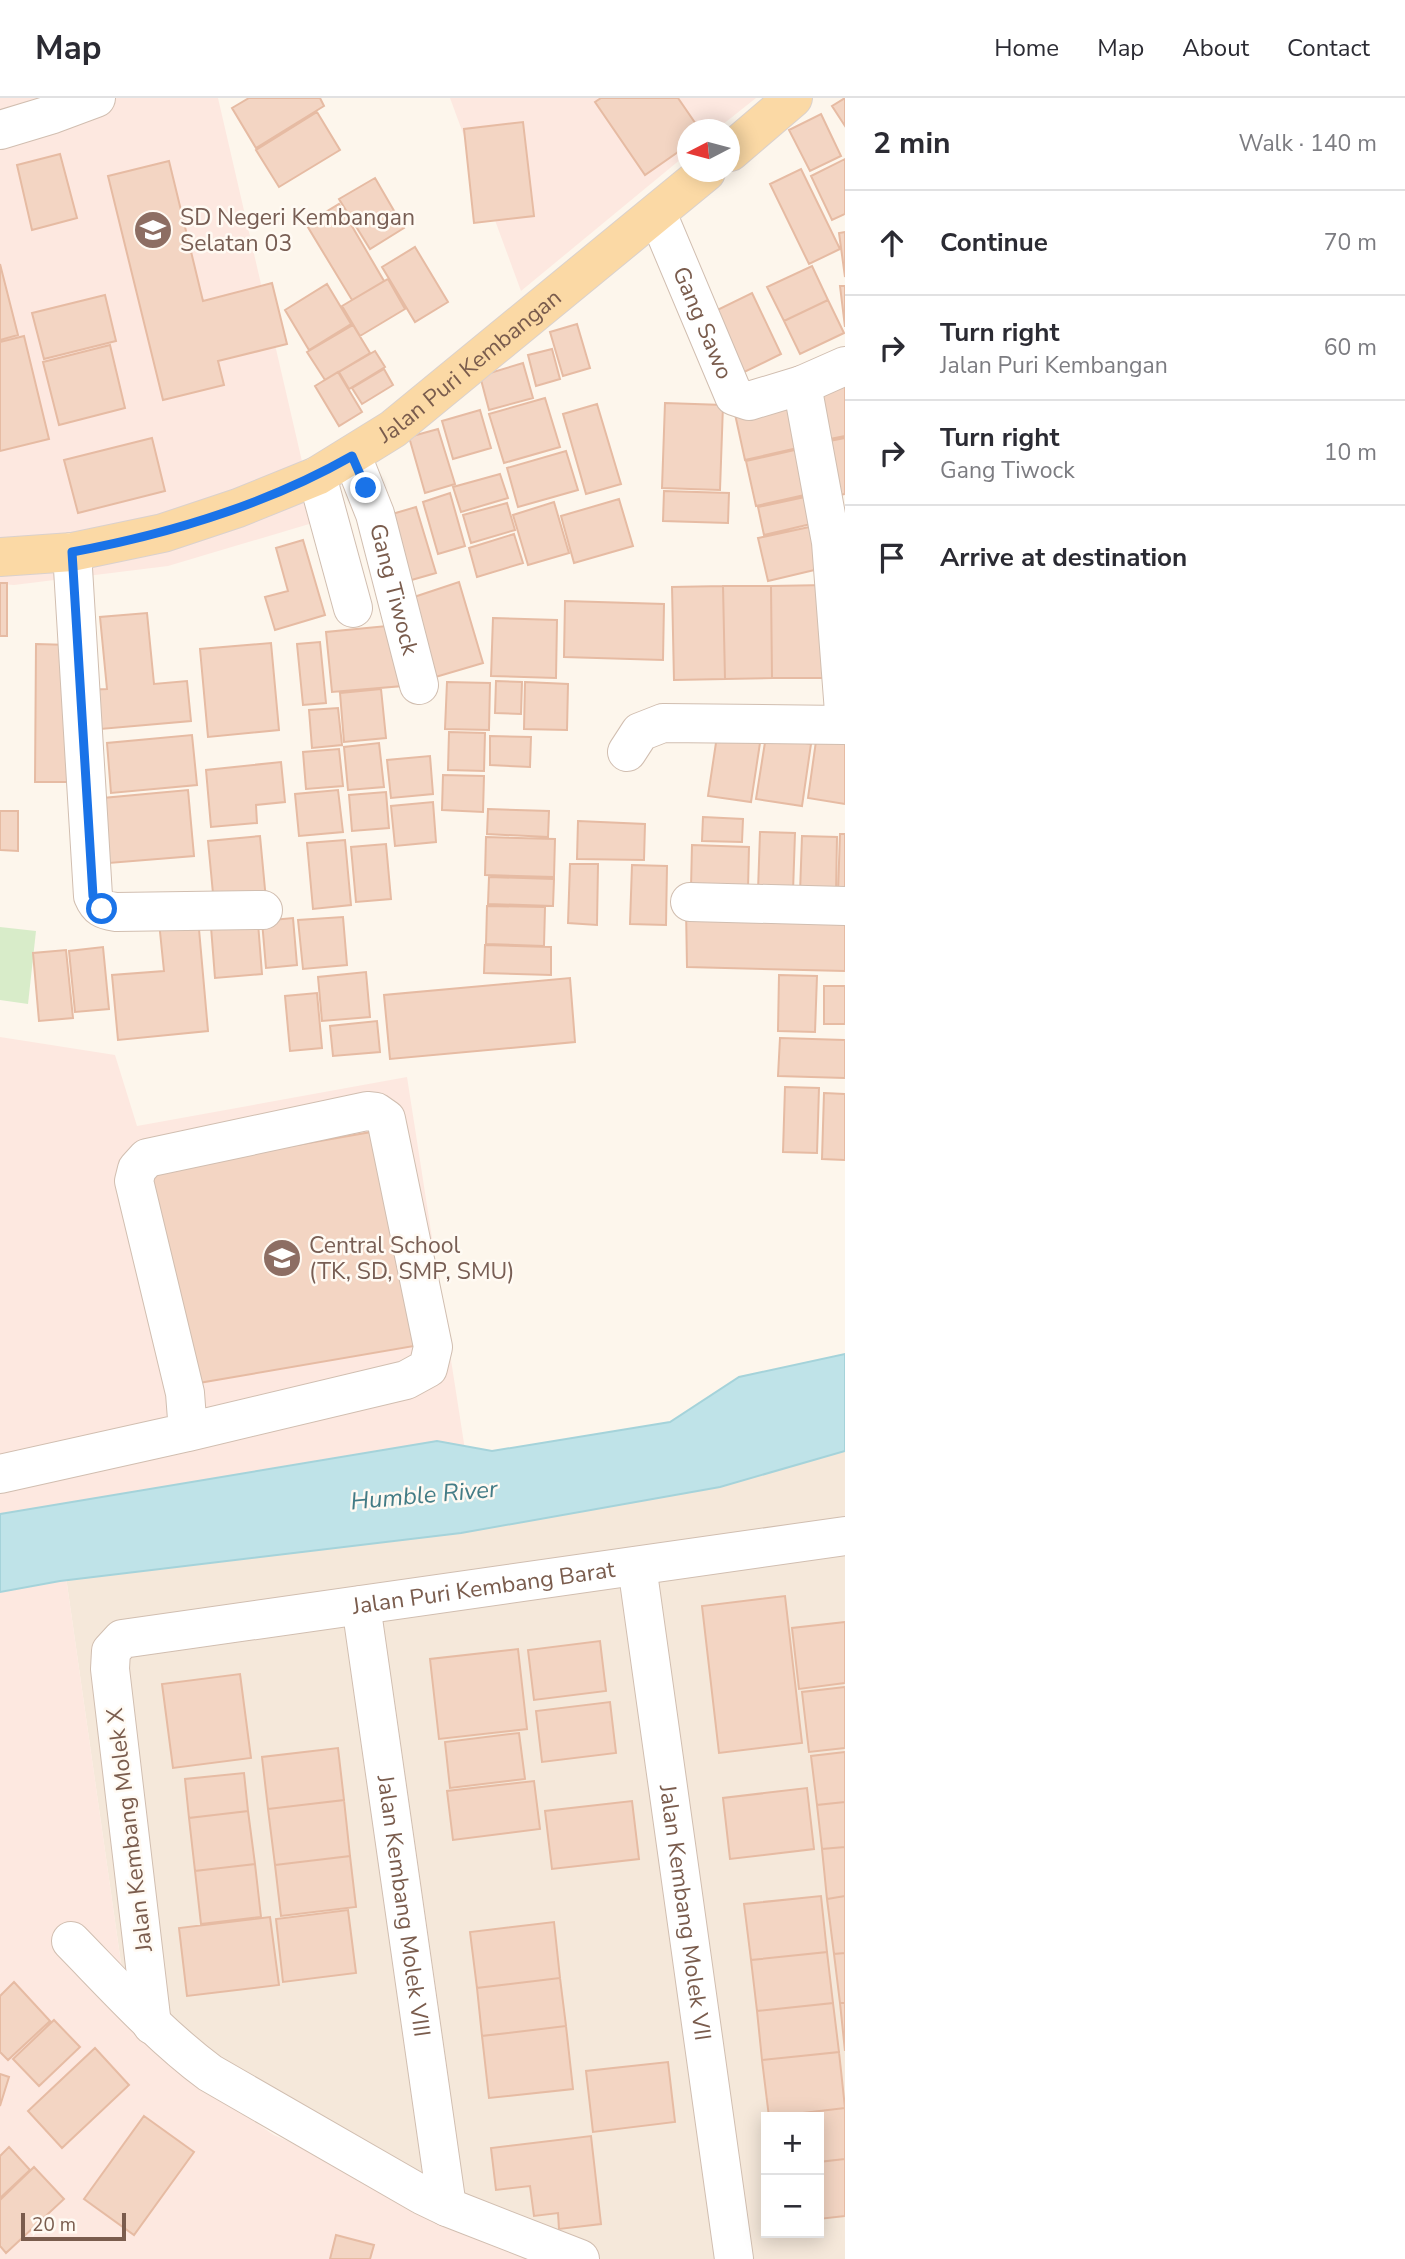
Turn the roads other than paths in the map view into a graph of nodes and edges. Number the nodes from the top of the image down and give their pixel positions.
1 (96, 98) edge
2 (793, 98) edge
3 (52, 106) edge
4 (0, 130) edge
5 (740, 143) edge
6 (694, 182) edge
7 (657, 213) junction
8 (845, 366) edge
9 (802, 385) junction
10 (352, 456) junction
11 (317, 476) junction
12 (72, 552) junction
13 (0, 556) edge
14 (353, 608) dead end
15 (419, 685) dead end
16 (844, 725) edge
17 (627, 752) dead end
18 (690, 902) dead end
19 (845, 906) edge
20 (263, 910) dead end
21 (188, 1432) junction
22 (1, 1469) edge
23 (845, 1536) edge
24 (637, 1566) junction
25 (362, 1605) junction
26 (122, 1639) joint
27 (71, 1941) dead end
28 (152, 2025) junction
29 (447, 2207) junction
30 (580, 2259) edge
31 (734, 2259) edge

1 - 3 street
2 - 5 main road
3 - 4 street
6 - 7 main road, Jalan Puri Kembangan
7 - 9 street, Gang Sawo
7 - 10 main road, Jalan Puri Kembangan
8 - 9 street, Gang Sawo
9 - 16 street
10 - 11 main road, Jalan Puri Kembangan
10 - 15 street, Gang Tiwock
11 - 12 main road, Jalan Puri Kembangan
11 - 14 street
12 - 13 main road, Jalan Puri Kembangan
12 - 20 street
16 - 17 street
18 - 19 street
21 - 21 street
21 - 22 street
23 - 24 street, Jalan Puri Kembang Barat
24 - 25 street, Jalan Puri Kembang Barat
24 - 31 street, Jalan Kembang Molek VII
25 - 26 street, Jalan Puri Kembang Barat
25 - 29 street, Jalan Kembang Molek VIII
26 - 28 street, Jalan Kembang Molek X
27 - 28 street
28 - 29 street
29 - 30 street

